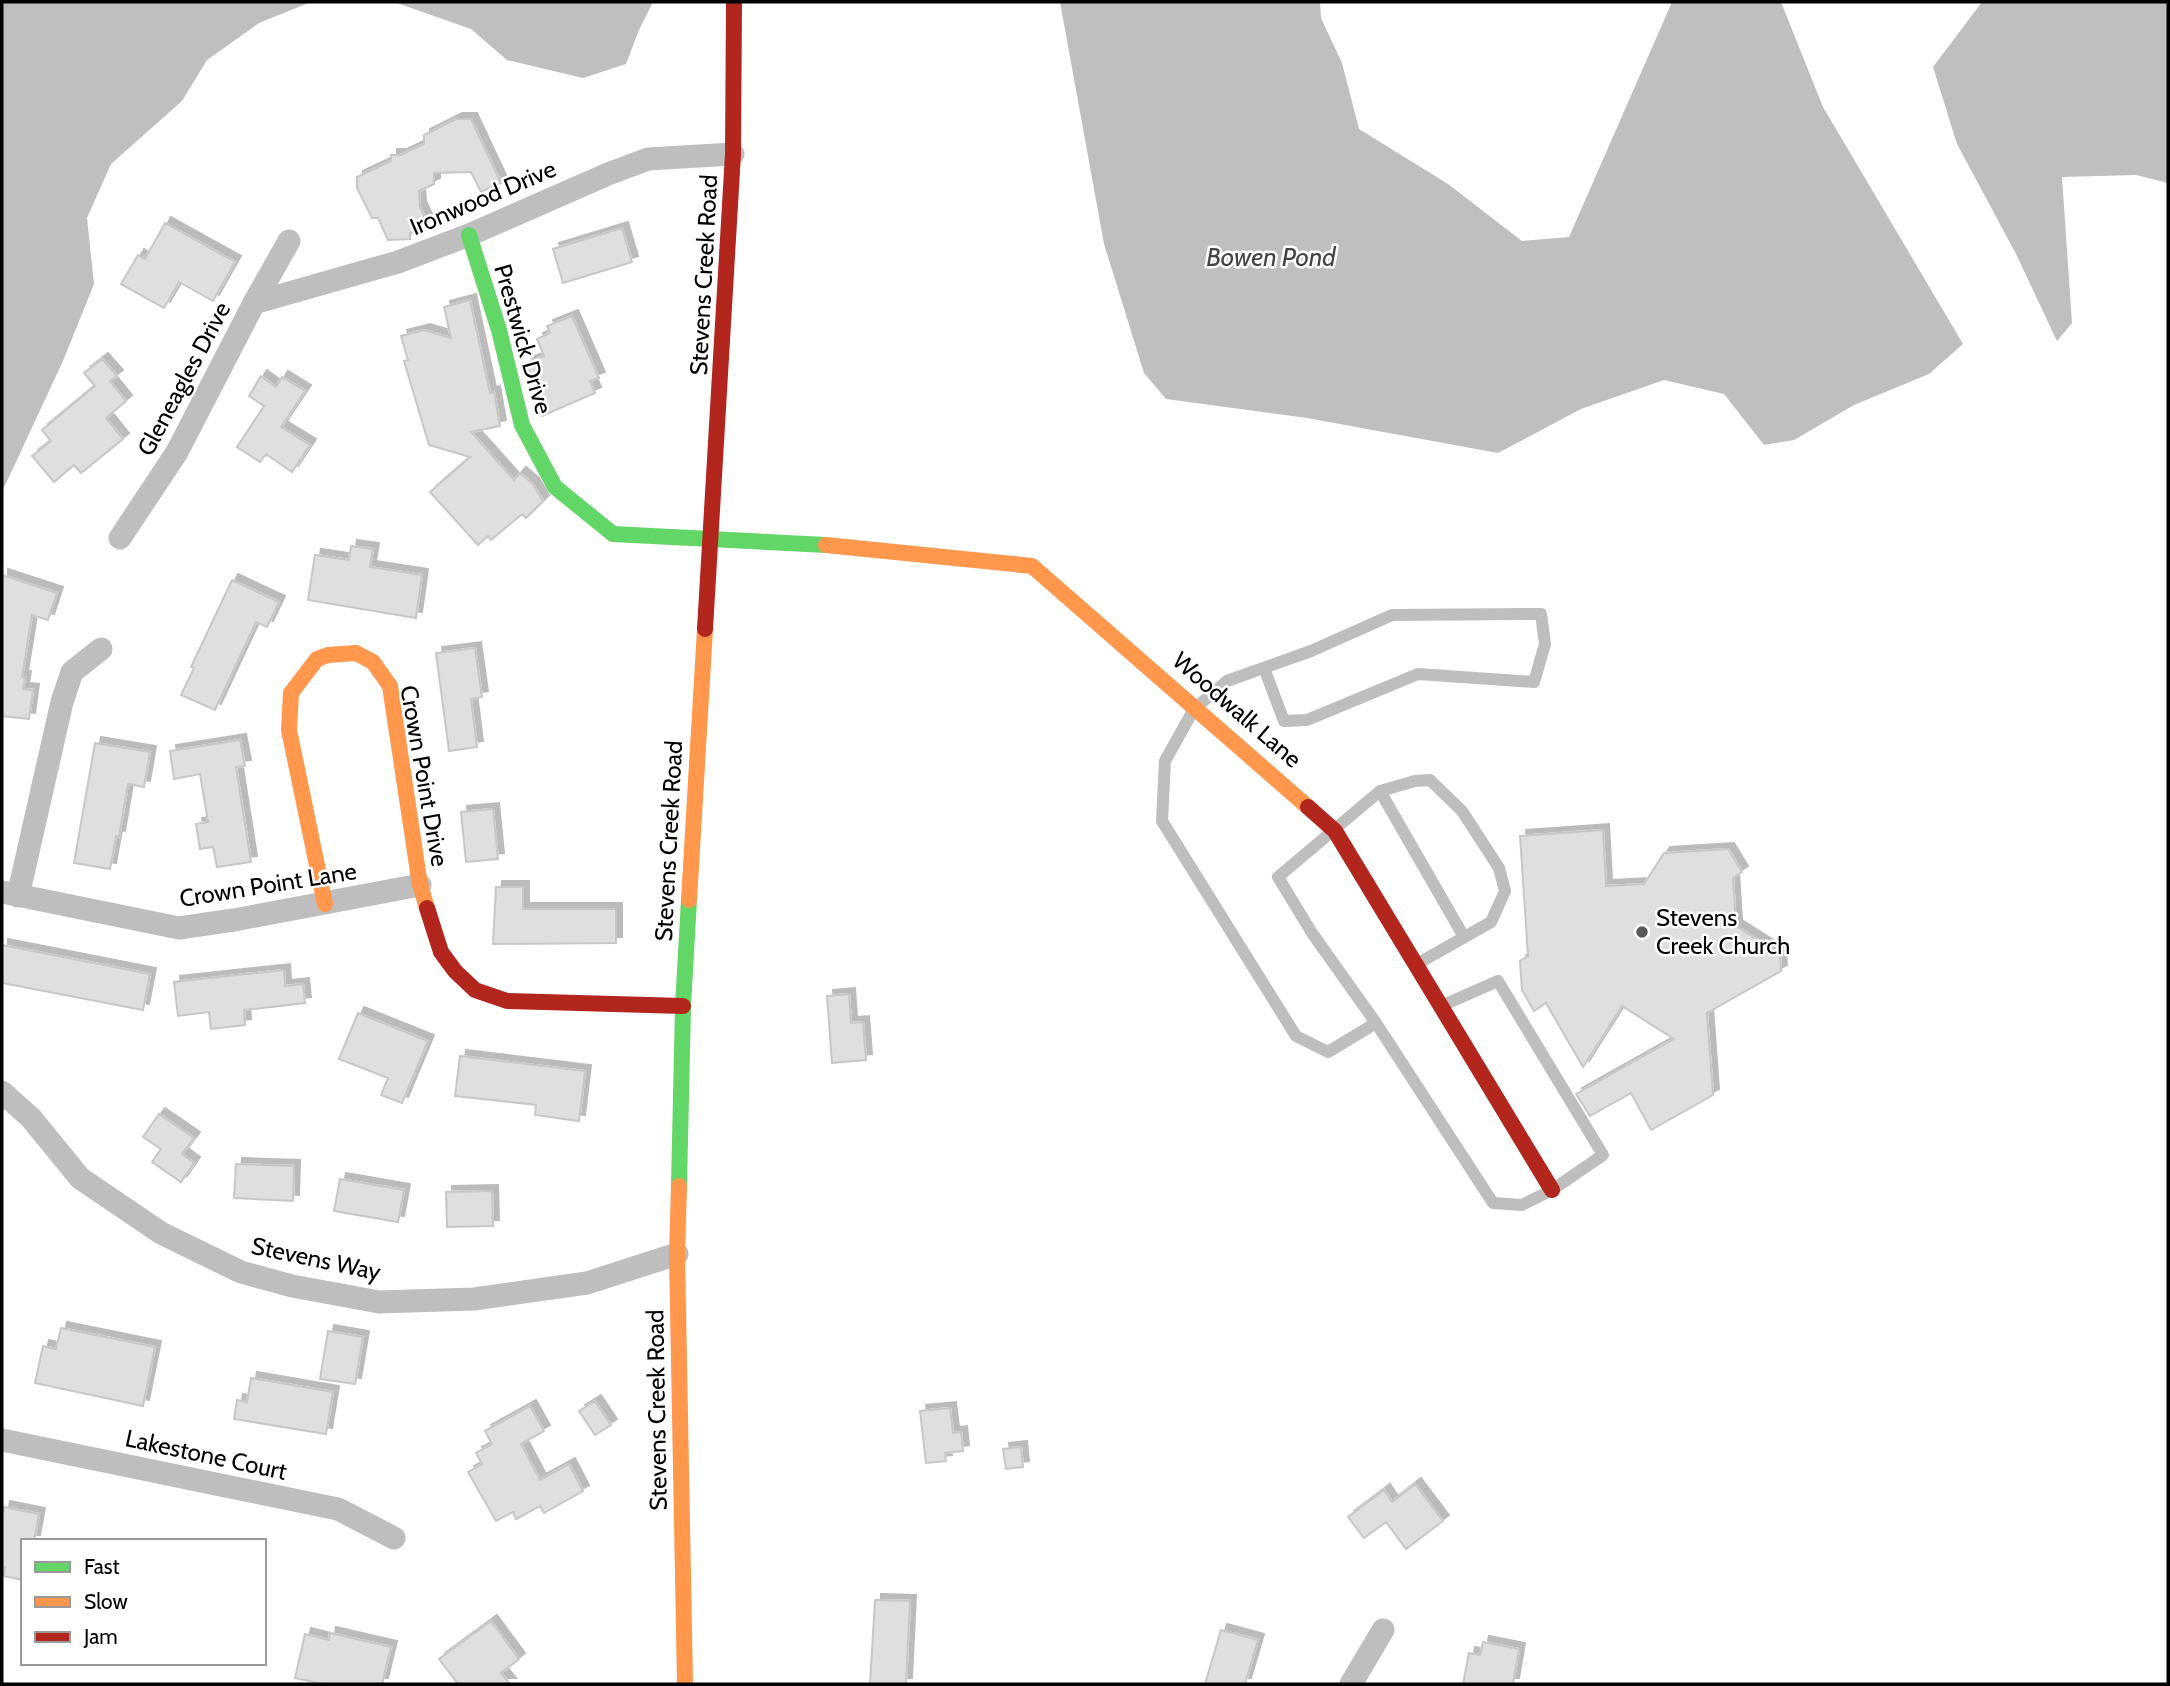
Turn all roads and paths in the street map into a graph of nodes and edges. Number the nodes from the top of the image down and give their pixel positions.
1 (734, 5) edge
2 (733, 154) junction
3 (470, 235) junction
4 (289, 242) dead end
5 (254, 303) junction
6 (709, 537) junction
7 (120, 538) dead end
8 (101, 649) dead end
9 (1264, 668) junction
10 (1194, 709) junction
11 (1380, 791) junction
12 (1335, 831) junction
13 (420, 886) junction
14 (10, 894) edge
15 (325, 904) junction
16 (1464, 937) junction
17 (1416, 965) junction
18 (683, 1006) junction
19 (1441, 1006) junction
20 (1376, 1024) junction
21 (2, 1092) edge
22 (1552, 1190) junction
23 (677, 1254) junction
24 (2, 1440) edge
25 (394, 1538) dead end
26 (1383, 1630) dead end
27 (685, 1684) edge
28 (1351, 1684) edge

1 - 2 street, Stevens Creek Road
2 - 3 street, Ironwood Drive
2 - 6 street, Stevens Creek Road
3 - 5 street, Ironwood Drive
3 - 6 street, Prestwick Drive
4 - 5 street, Gleneagles Drive
5 - 7 street, Gleneagles Drive
6 - 10 street, Woodwalk Lane
6 - 18 street, Stevens Creek Road
8 - 14 street
9 - 9 lane
9 - 10 lane
10 - 12 street, Woodwalk Lane
10 - 20 lane
11 - 12 lane
11 - 16 lane
11 - 16 lane
12 - 17 street, Woodwalk Lane
12 - 20 lane
13 - 15 street, Crown Point Lane
13 - 15 street, Crown Point Drive
13 - 18 street, Crown Point Drive
14 - 15 street, Crown Point Lane
16 - 17 lane
17 - 19 street, Woodwalk Lane
18 - 23 street, Stevens Creek Road
19 - 22 street, Woodwalk Lane
19 - 22 lane
20 - 22 lane
21 - 23 street, Stevens Way
23 - 27 street, Stevens Creek Road
24 - 25 street, Lakestone Court
26 - 28 street

